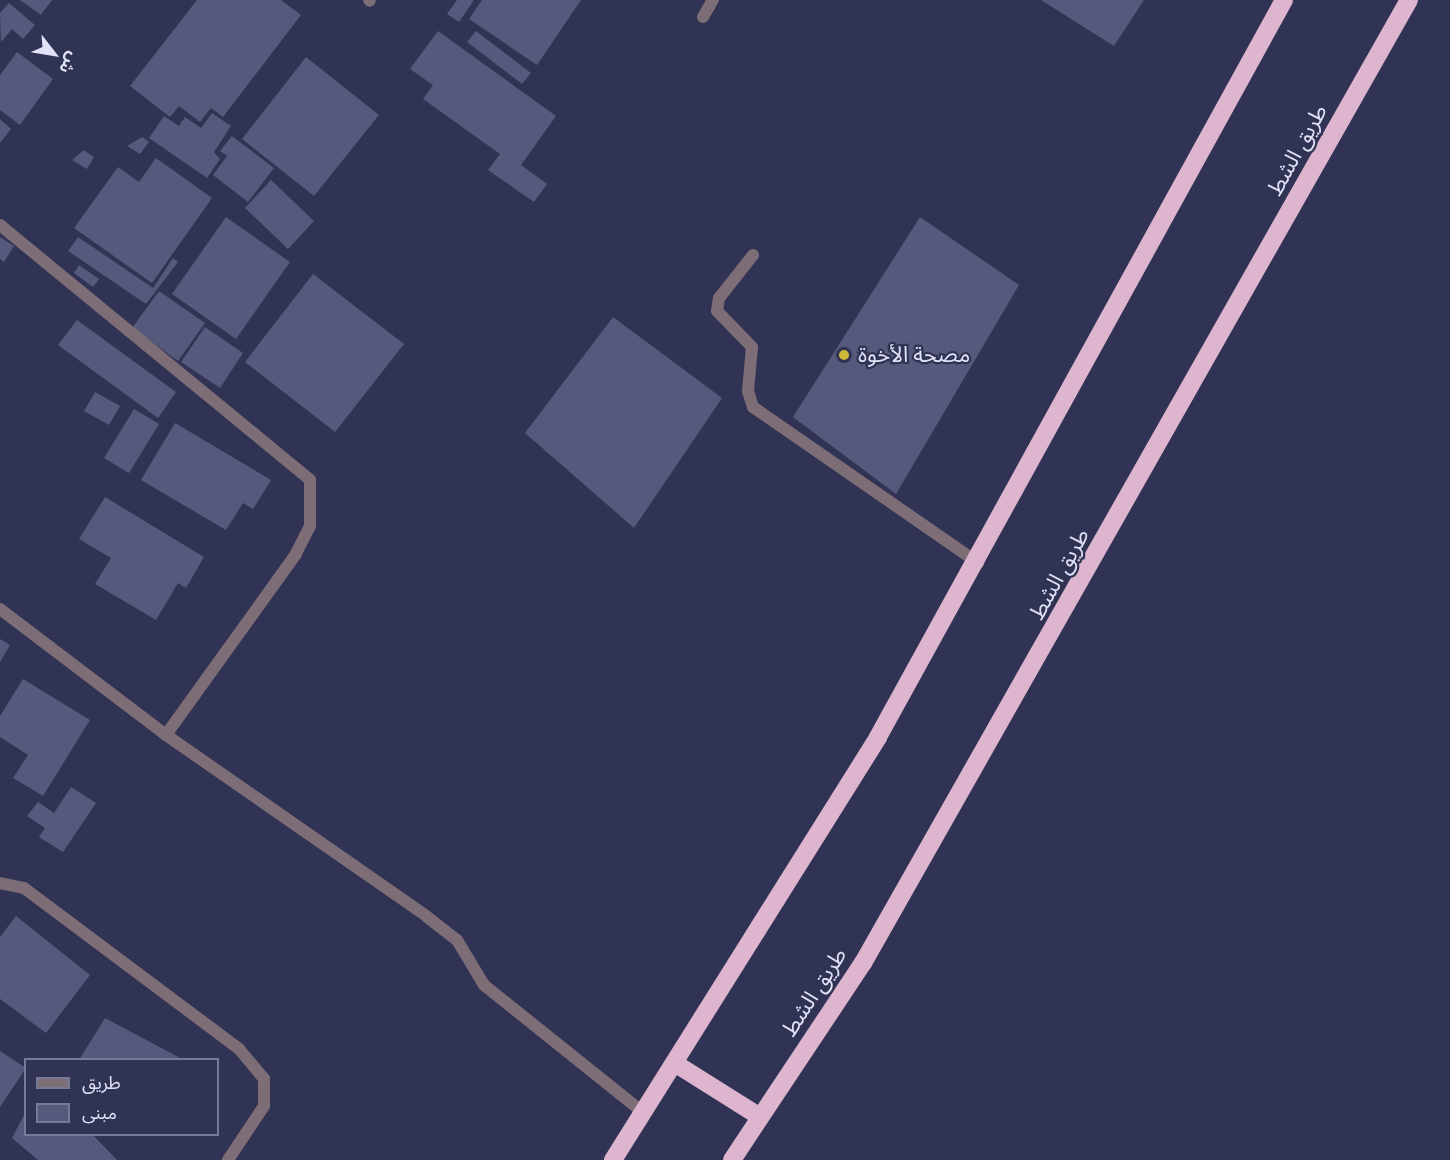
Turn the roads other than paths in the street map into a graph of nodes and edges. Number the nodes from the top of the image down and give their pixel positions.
1 (713, 0) edge
2 (1284, 0) edge
3 (1409, 0) edge
4 (703, 17) dead end
5 (0, 225) edge
6 (753, 255) dead end
7 (978, 563) junction
8 (0, 609) edge
9 (166, 735) junction
10 (0, 882) edge
11 (676, 1064) junction
12 (645, 1114) junction
13 (760, 1117) junction
14 (228, 1160) edge
15 (613, 1160) edge
16 (732, 1160) edge

1 - 4 street
2 - 7 highway
3 - 13 highway, طريق الشط
5 - 9 street
6 - 7 street
7 - 11 highway
8 - 9 street
9 - 12 street
10 - 14 street
11 - 12 highway
11 - 13 highway
12 - 15 highway
13 - 16 highway, طريق الشط

